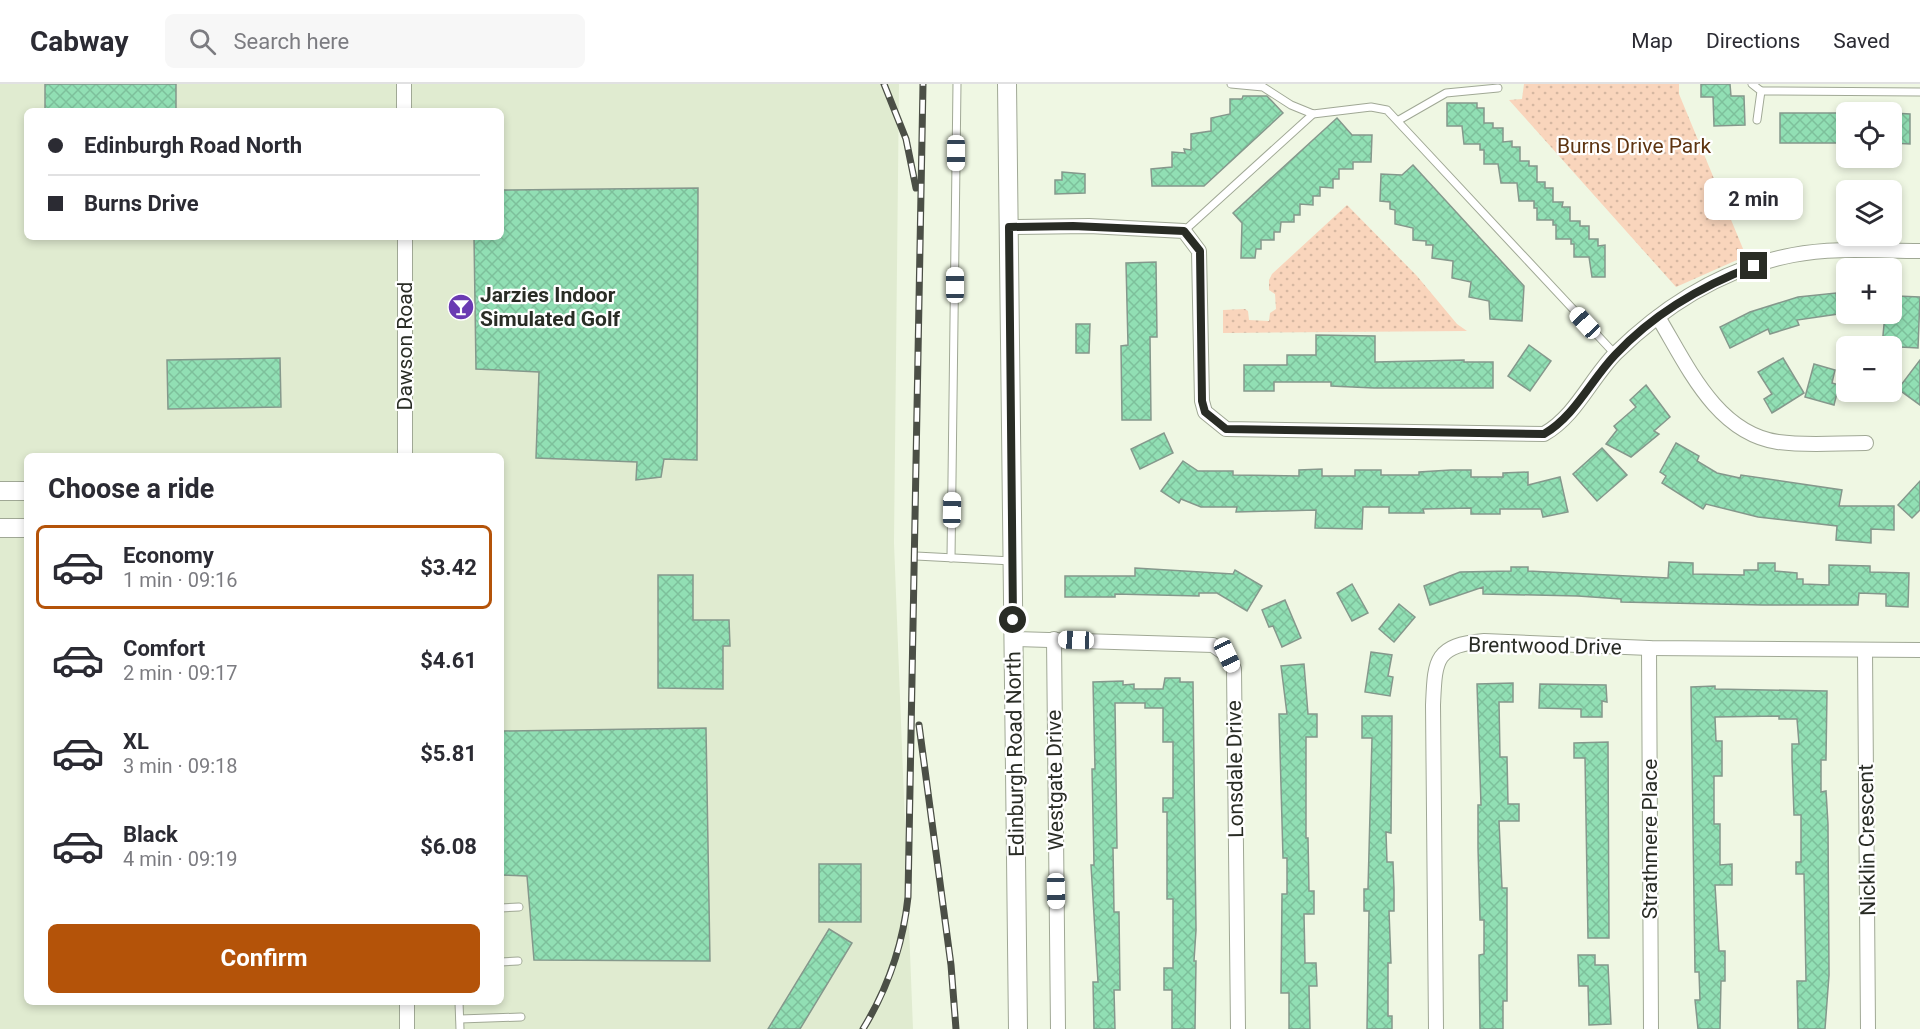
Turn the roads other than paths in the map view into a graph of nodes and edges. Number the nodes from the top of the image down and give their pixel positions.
1 (404, 84) edge
2 (957, 84) edge
3 (1007, 84) edge
4 (1231, 84) edge
5 (1752, 84) edge
6 (1498, 88) dead end
7 (1761, 91) junction
8 (1920, 92) edge
9 (404, 108) edge
10 (1313, 114) junction
11 (1399, 120) junction
12 (1757, 120) dead end
13 (1009, 227) junction
14 (1184, 231) junction
15 (405, 240) edge
16 (1920, 251) edge
17 (1658, 317) junction
18 (1615, 355) junction
19 (1866, 444) dead end
20 (405, 453) edge
21 (0, 491) edge
22 (24, 491) edge
23 (0, 528) edge
24 (24, 528) edge
25 (916, 556) dead end
26 (951, 558) junction
27 (1012, 561) junction
28 (1014, 639) junction
29 (1053, 639) junction
30 (1649, 648) junction
31 (1920, 650) edge
32 (1865, 651) junction
33 (519, 907) dead end
34 (504, 908) edge
35 (518, 961) dead end
36 (504, 962) edge
37 (407, 1005) edge
38 (459, 1005) edge
39 (521, 1017) dead end
40 (460, 1019) junction
41 (407, 1029) edge
42 (460, 1029) edge
43 (1018, 1029) edge
44 (1058, 1029) edge
45 (1238, 1029) edge
46 (1436, 1029) edge
47 (1651, 1029) edge
48 (1868, 1029) edge

1 - 9 street
2 - 26 lane
3 - 13 main road, Edinburgh Road North
4 - 10 lane
5 - 7 lane
6 - 11 lane
7 - 8 lane
7 - 12 lane
10 - 11 lane
10 - 14 lane
11 - 18 lane
13 - 14 street
13 - 27 main road, Edinburgh Road North
14 - 18 street
15 - 20 street, Dawson Road
16 - 17 street
17 - 18 street
17 - 19 street
21 - 22 main road
23 - 24 main road
25 - 26 lane
26 - 27 lane
27 - 28 main road, Edinburgh Road North
28 - 29 street, Lonsdale Drive
28 - 43 main road, Edinburgh Road North
29 - 44 street, Westgate Drive
29 - 45 street, Lonsdale Drive
30 - 32 street, Brentwood Drive
30 - 46 street, Brentwood Drive
30 - 47 street, Strathmere Place
31 - 32 street, Brentwood Drive
32 - 48 street, Nicklin Crescent
33 - 34 lane
35 - 36 lane
37 - 41 street
38 - 40 lane
39 - 40 lane
40 - 42 lane

